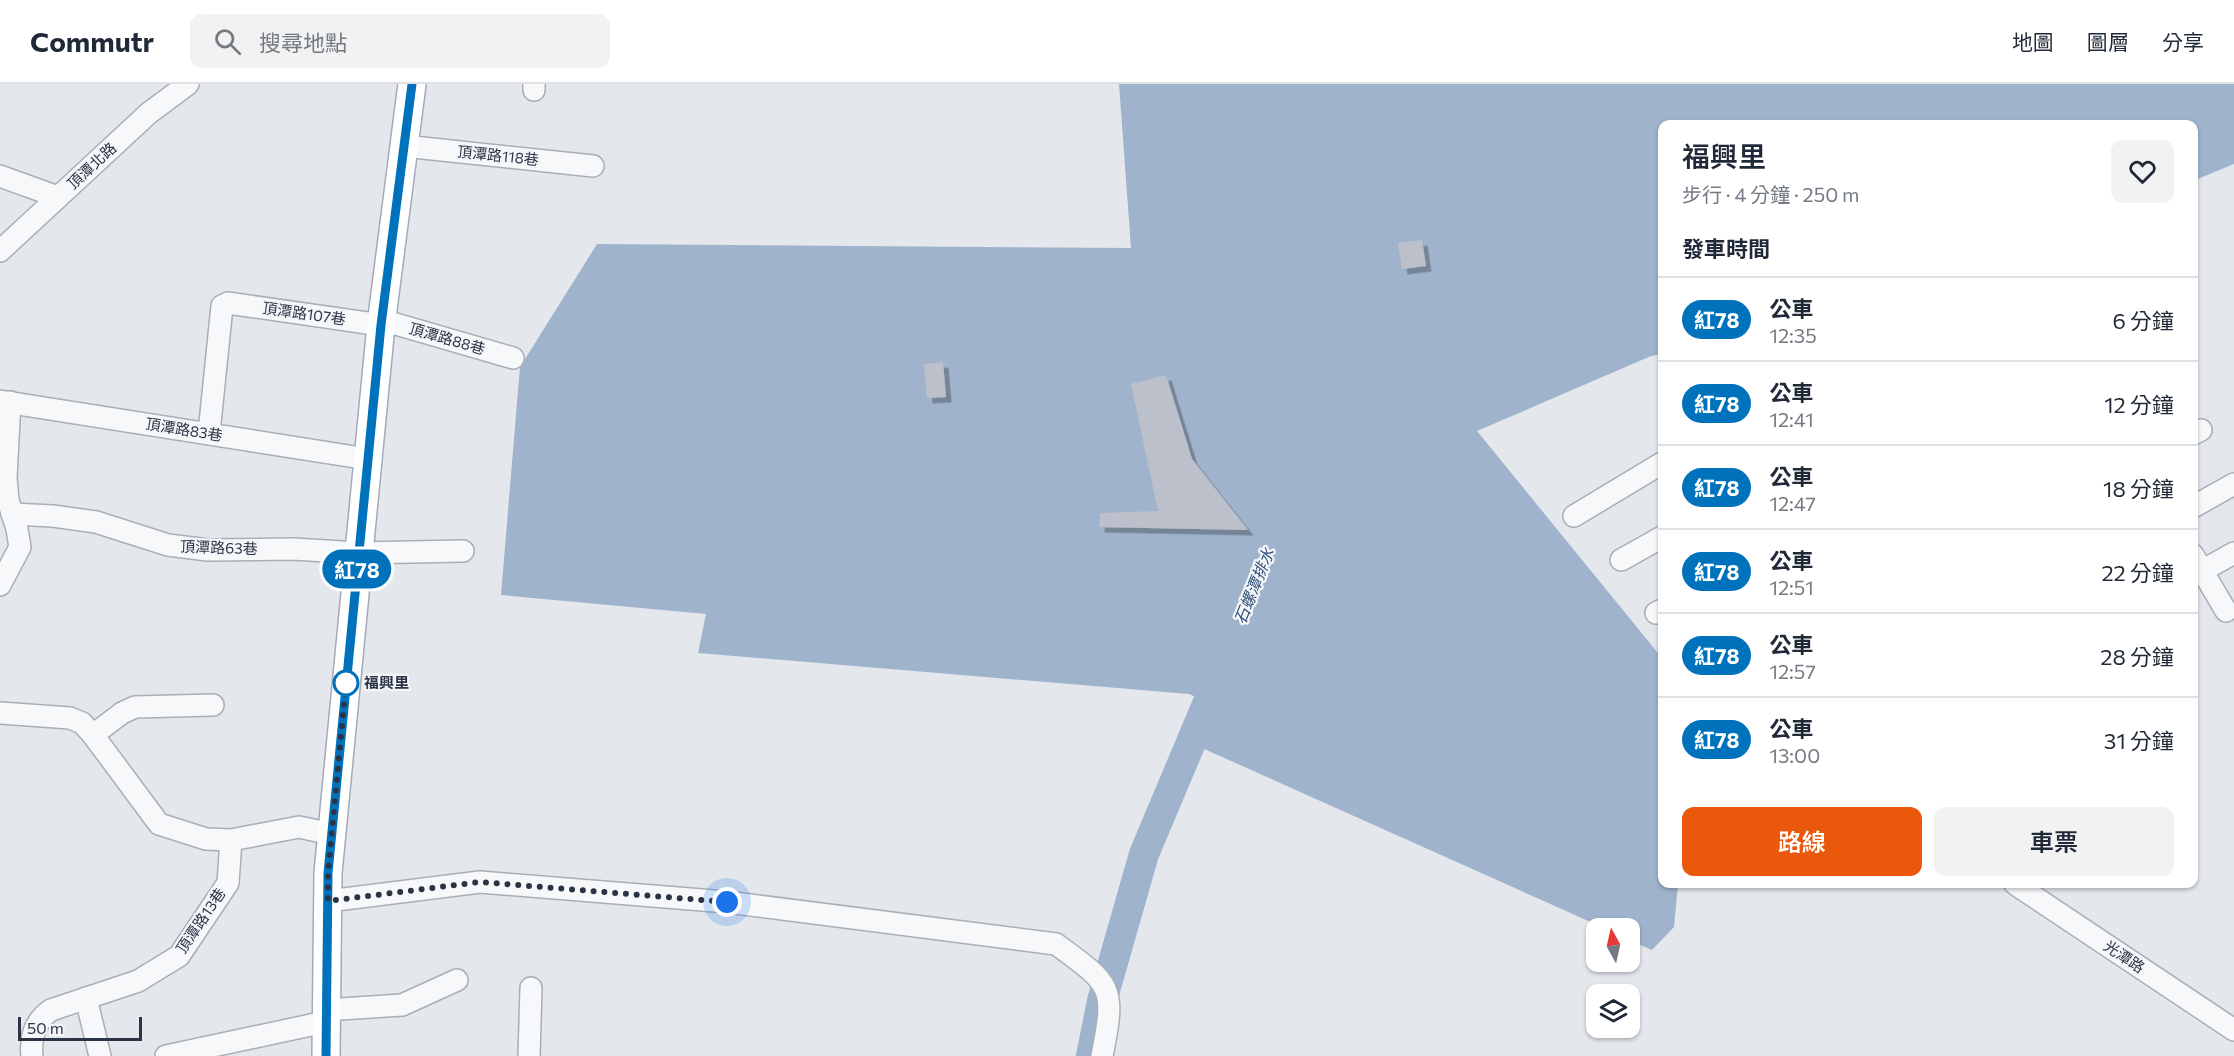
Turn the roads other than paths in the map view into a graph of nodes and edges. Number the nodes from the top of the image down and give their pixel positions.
1 (188, 84) edge
2 (412, 84) edge
3 (404, 146) junction
4 (593, 166) dead end
5 (0, 176) edge
6 (58, 197) junction
7 (0, 251) edge
8 (381, 322) junction
9 (513, 358) dead end
10 (5, 402) edge
11 (209, 434) junction
12 (368, 459) junction
13 (1658, 465) edge
14 (2234, 484) edge
15 (2198, 504) edge
16 (12, 514) junction
17 (1574, 516) dead end
18 (1658, 539) edge
19 (464, 551) dead end
20 (359, 553) junction
21 (2234, 553) edge
22 (1621, 560) dead end
23 (2198, 566) edge
24 (2198, 570) edge
25 (0, 585) edge
26 (2226, 611) dead end
27 (213, 705) dead end
28 (0, 713) edge
29 (93, 735) junction
30 (331, 834) junction
31 (231, 840) junction
32 (2021, 888) edge
33 (328, 901) junction
34 (457, 980) dead end
35 (531, 988) dead end
36 (86, 998) junction
37 (325, 1016) junction
38 (2234, 1030) edge
39 (201, 1052) edge
40 (32, 1056) edge
41 (100, 1056) edge
42 (166, 1056) edge
43 (326, 1056) edge
44 (529, 1056) edge
45 (1102, 1056) edge

1 - 6 street, 頂潭北路
2 - 3 main road
3 - 4 street, 頂潭路118巷
3 - 8 main road
5 - 6 street
6 - 7 street, 頂潭北路
8 - 9 street, 頂潭路88巷
8 - 11 street, 頂潭路107巷
8 - 12 main road
10 - 11 street, 頂潭路83巷
10 - 16 street
11 - 12 street, 頂潭路83巷
12 - 20 main road
13 - 17 street
14 - 15 street
16 - 20 street, 頂潭路63巷
16 - 25 street
18 - 22 street
19 - 20 street, 頂潭路63巷
20 - 30 main road
21 - 23 street
24 - 26 street
27 - 29 street
28 - 29 street
29 - 31 street
30 - 31 street
30 - 33 main road
31 - 36 street, 頂潭路13巷
32 - 38 street, 光潭路
33 - 37 main road
33 - 45 street
34 - 37 street
35 - 44 street
36 - 40 street, 頂潭路13巷
36 - 41 street
37 - 39 street
37 - 43 main road
39 - 42 street

